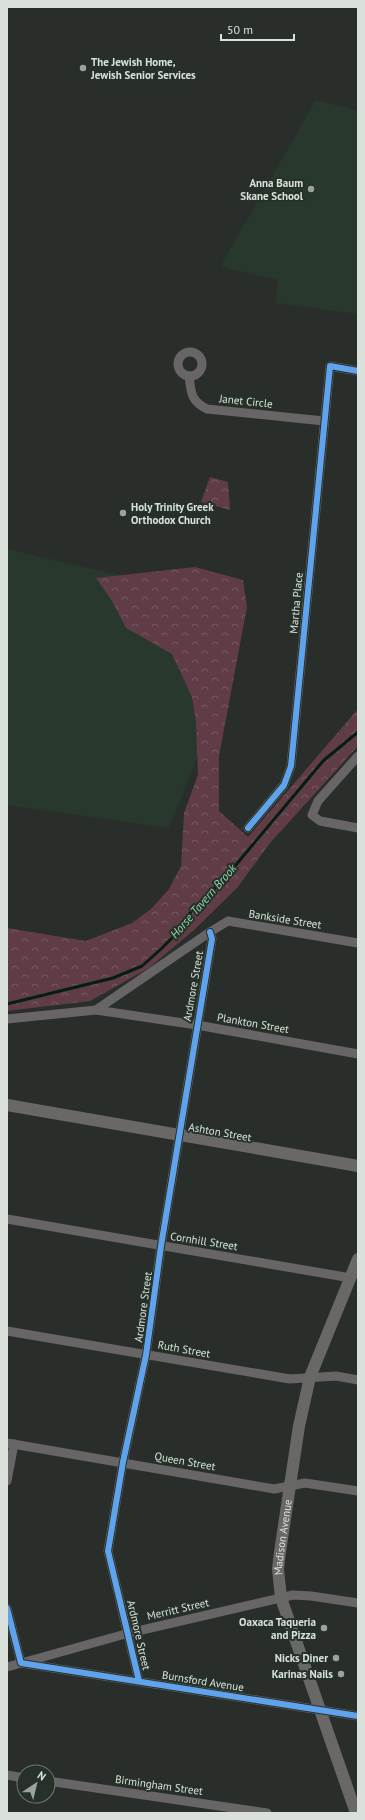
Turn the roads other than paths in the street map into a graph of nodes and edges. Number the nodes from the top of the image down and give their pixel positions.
1 (358, 371) edge
2 (189, 376) dead end
3 (324, 421) junction
4 (358, 756) edge
5 (248, 828) dead end
6 (358, 828) edge
7 (210, 932) junction
8 (358, 943) edge
9 (96, 1010) junction
10 (7, 1019) edge
11 (196, 1025) junction
12 (358, 1054) edge
13 (7, 1105) edge
14 (178, 1136) junction
15 (358, 1166) edge
16 (7, 1219) edge
17 (161, 1246) junction
18 (355, 1267) edge
19 (7, 1330) edge
20 (146, 1355) junction
21 (310, 1377) junction
22 (358, 1380) edge
23 (11, 1444) edge
24 (123, 1462) junction
25 (7, 1481) edge
26 (289, 1486) junction
27 (358, 1491) edge
28 (281, 1598) junction
29 (358, 1603) edge
30 (7, 1608) edge
31 (128, 1633) junction
32 (21, 1663) junction
33 (7, 1667) edge
34 (140, 1681) junction
35 (319, 1710) junction
36 (358, 1716) edge
37 (56, 1782) edge
38 (267, 1813) edge
39 (356, 1813) edge

1 - 3 street, Martha Place
2 - 3 street, Janet Circle
3 - 5 street, Martha Place
4 - 6 street
7 - 8 street, Bankside Street
7 - 9 street, Bankside Street
7 - 11 street, Ardmore Street
9 - 10 street
9 - 11 street, Plankton Street
11 - 12 street, Plankton Street
11 - 14 street, Ardmore Street
13 - 14 main road, Ashton Street
14 - 15 main road, Ashton Street
14 - 17 street, Ardmore Street
16 - 17 street, Cornhill Street
17 - 18 street, Cornhill Street
17 - 20 street, Ardmore Street
18 - 21 main road, Madison Avenue
19 - 20 street, Ruth Street
20 - 21 street, Ruth Street
20 - 24 street, Ardmore Street
21 - 22 street, Ruth Street
21 - 26 main road, Madison Avenue
23 - 24 street, Queen Street
23 - 25 street
24 - 26 street, Queen Street
24 - 31 street, Ardmore Street
26 - 27 street, Queen Street
26 - 28 main road, Madison Avenue
28 - 29 street, Merritt Street
28 - 31 street, Merritt Street
28 - 35 main road, Madison Avenue
30 - 32 street
31 - 32 street, Merritt Street
31 - 34 street, Ardmore Street
32 - 33 street, Merritt Street
32 - 34 street, Burnsford Avenue
34 - 35 street, Burnsford Avenue
35 - 36 street, Burnsford Avenue
35 - 39 main road, Madison Avenue
37 - 38 street, Birmingham Street

